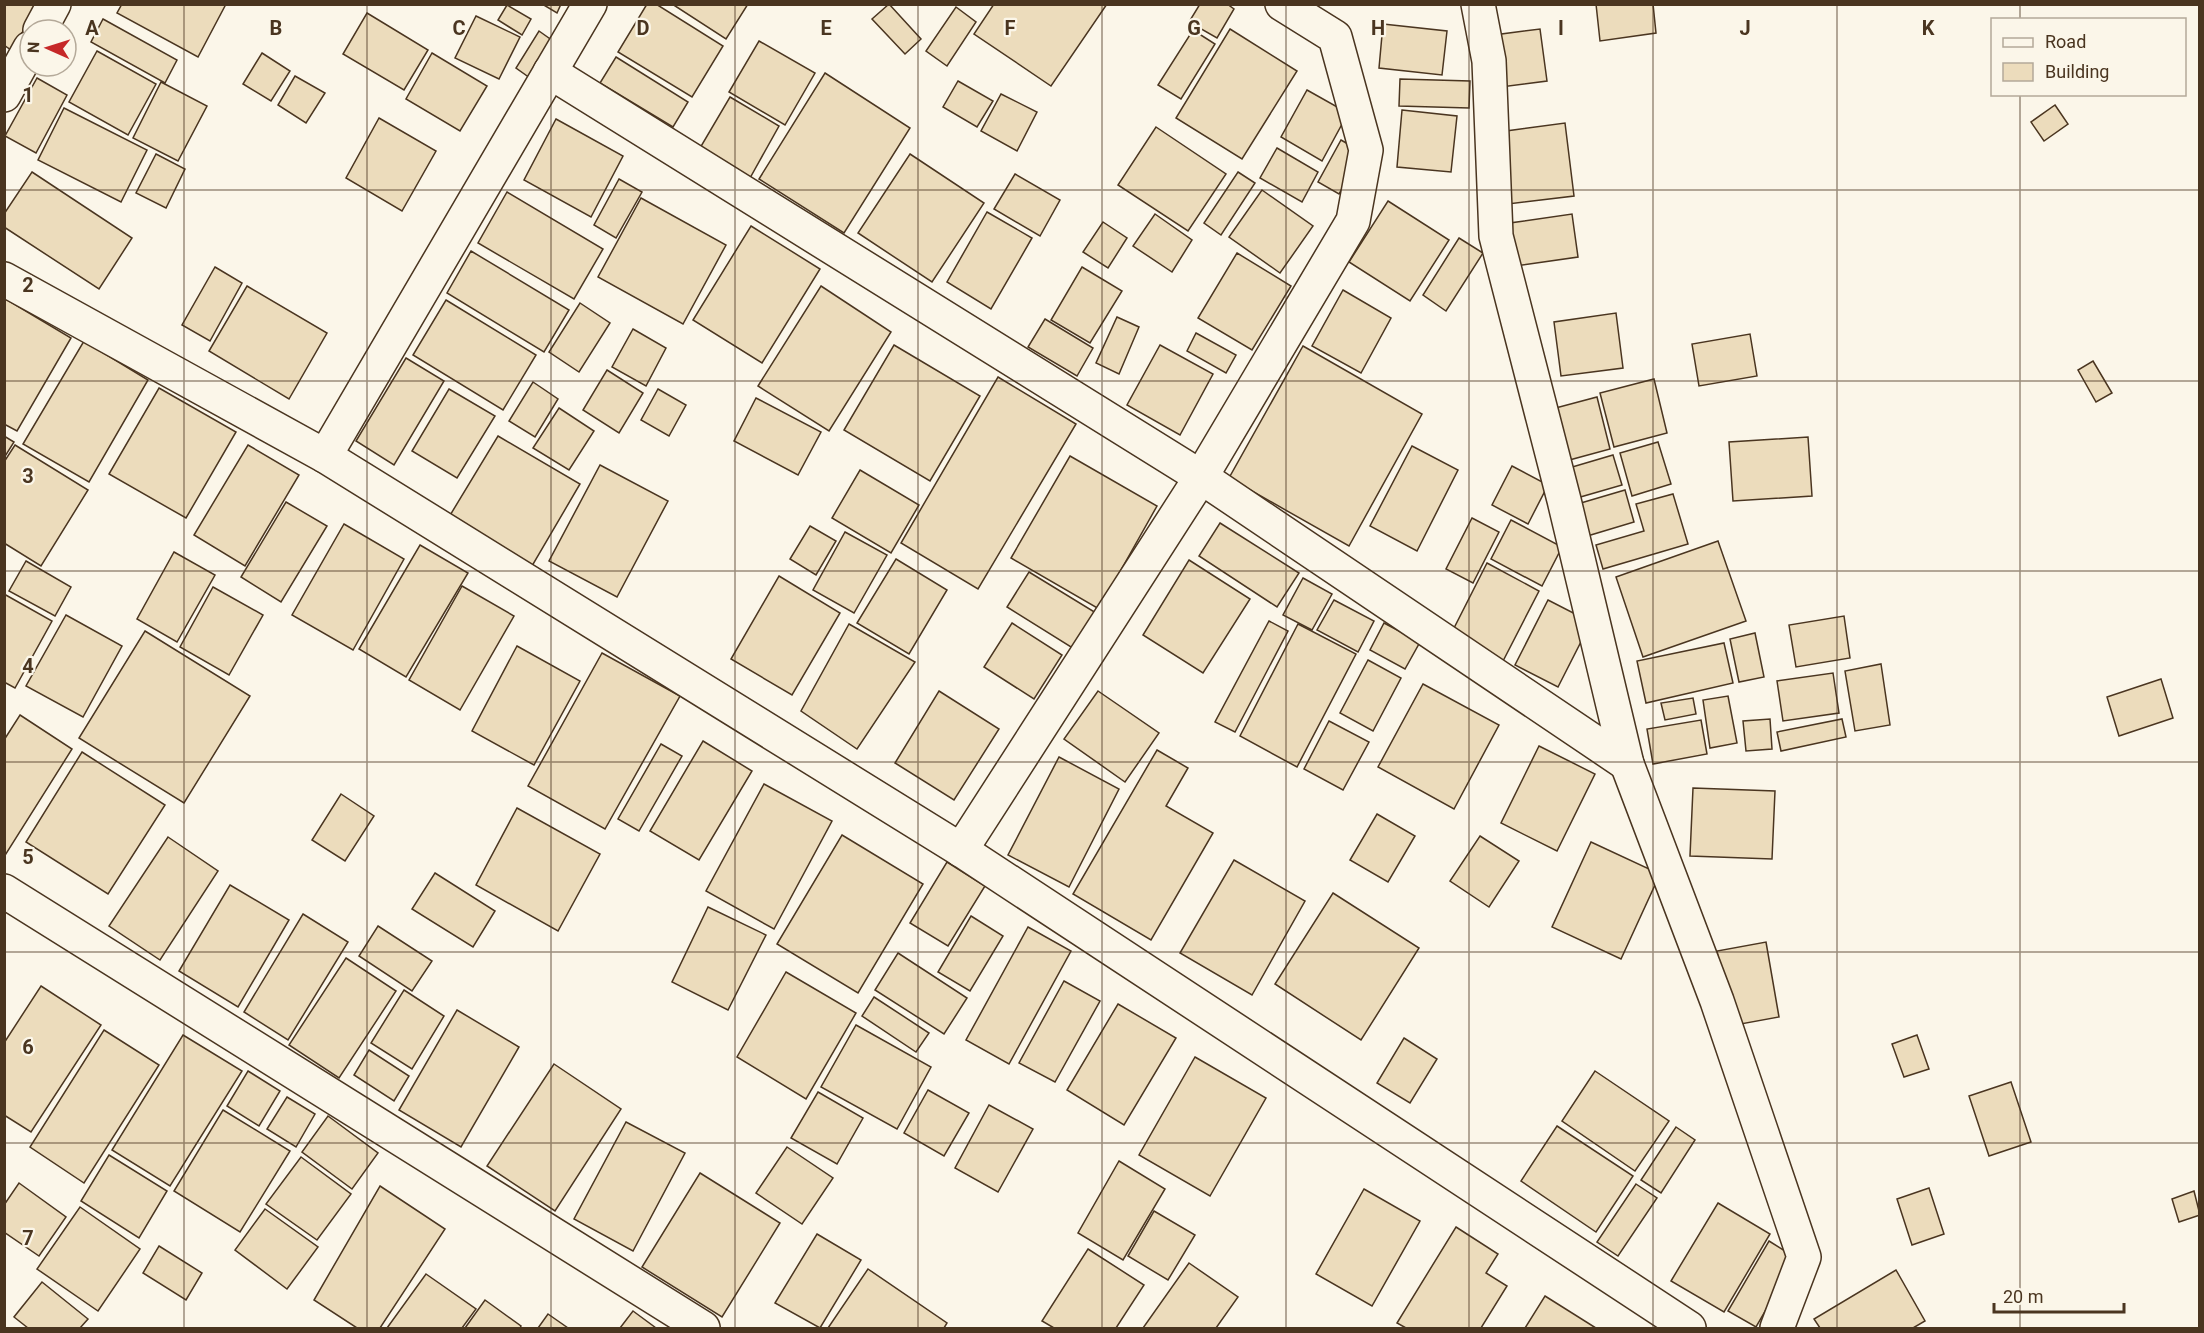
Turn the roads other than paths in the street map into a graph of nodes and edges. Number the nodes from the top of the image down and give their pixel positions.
1 (54, 4) edge
2 (590, 4) edge
3 (1282, 4) edge
4 (1478, 4) edge
5 (46, 18) edge
6 (18, 70) edge
7 (550, 72) junction
8 (4, 95) edge
9 (4, 279) edge
10 (325, 456) junction
11 (1201, 477) junction
12 (1627, 764) junction
13 (961, 850) junction
14 (4, 891) edge
15 (703, 1329) edge
16 (1689, 1329) edge
17 (1778, 1329) edge

1 - 5 street
2 - 7 street
3 - 11 street
4 - 12 street
6 - 8 street
7 - 10 street
7 - 11 street
9 - 10 street
10 - 13 street
11 - 12 street
11 - 13 street
12 - 17 street
13 - 16 street
14 - 15 street

